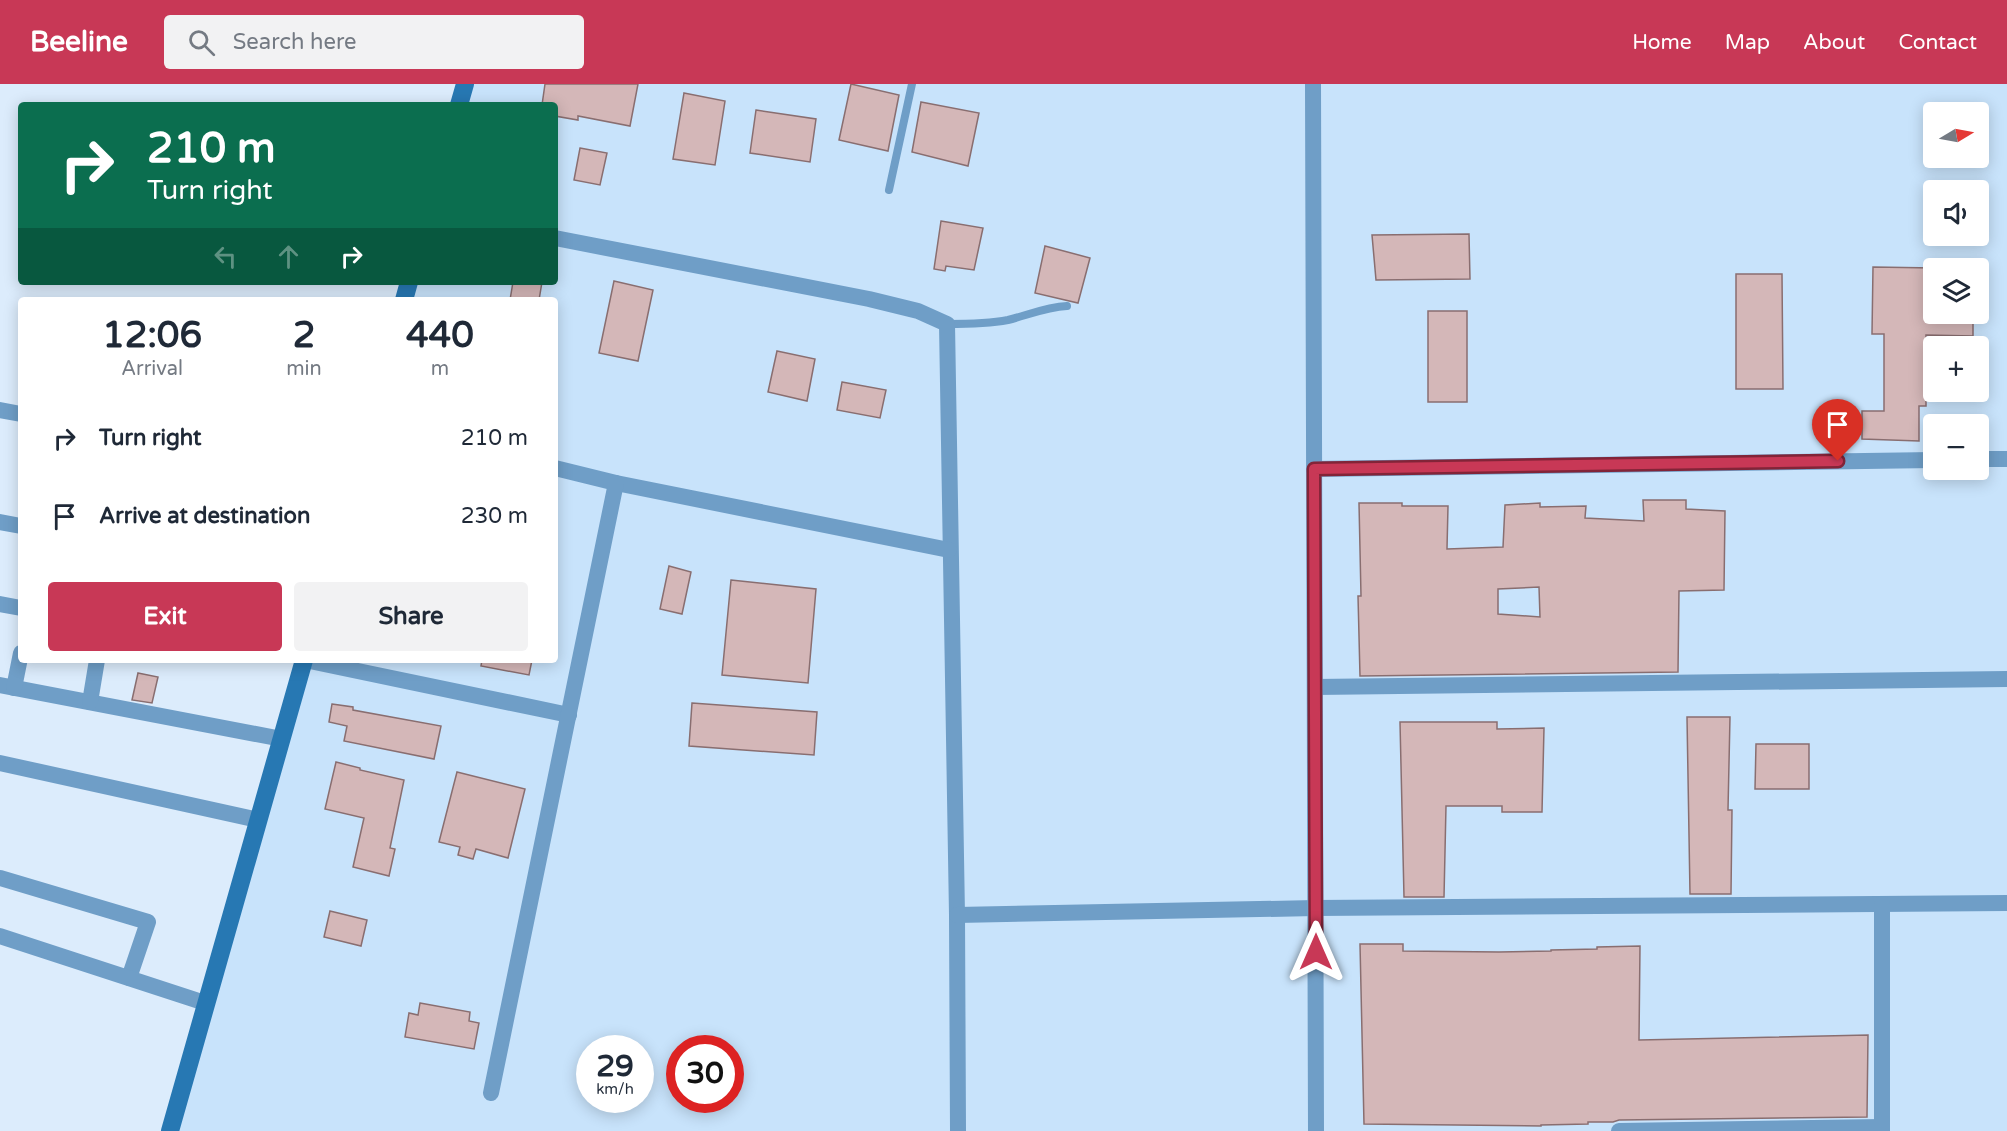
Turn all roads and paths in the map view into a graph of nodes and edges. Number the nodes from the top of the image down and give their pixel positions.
1 (465, 84) edge
2 (912, 84) edge
3 (1313, 84) edge
4 (460, 102) edge
5 (889, 190) dead end
6 (558, 239) edge
7 (1067, 306) dead end
8 (947, 324) junction
9 (0, 410) edge
10 (18, 413) edge
11 (1989, 459) edge
12 (2007, 459) edge
13 (1923, 460) edge
14 (558, 469) edge
15 (1314, 469) junction
16 (616, 483) junction
17 (0, 522) edge
18 (18, 525) edge
19 (949, 550) junction
20 (0, 604) edge
21 (18, 607) edge
22 (18, 660) edge
23 (96, 663) edge
24 (304, 663) edge
25 (319, 663) edge
26 (2007, 679) edge
27 (7, 686) edge
28 (1315, 687) junction
29 (90, 702) junction
30 (568, 715) junction
31 (282, 739) junction
32 (0, 763) edge
33 (258, 820) junction
34 (0, 878) edge
35 (2007, 903) edge
36 (1882, 904) junction
37 (1316, 908) junction
38 (957, 915) junction
39 (0, 936) edge
40 (129, 978) junction
41 (205, 1003) junction
42 (491, 1093) dead end
43 (1882, 1129) edge
44 (170, 1131) edge
45 (958, 1131) edge
46 (1316, 1131) edge
47 (1619, 1131) edge

1 - 4 main road
2 - 5 lane
3 - 15 street
6 - 8 street
7 - 8 lane
8 - 19 street
9 - 10 street
11 - 12 street
13 - 15 street
14 - 16 street
15 - 28 street
16 - 19 street
16 - 30 street
17 - 18 street
19 - 38 street
20 - 21 street
22 - 27 street
23 - 29 street
24 - 31 main road
25 - 30 street
26 - 28 street
27 - 29 street
28 - 37 street
29 - 31 street
30 - 42 street
31 - 33 main road
32 - 33 street
33 - 41 main road
34 - 40 street
35 - 36 street
36 - 37 street
36 - 43 street
37 - 38 street
37 - 46 street
38 - 45 street
39 - 40 street
40 - 41 street
41 - 44 main road
43 - 47 street

